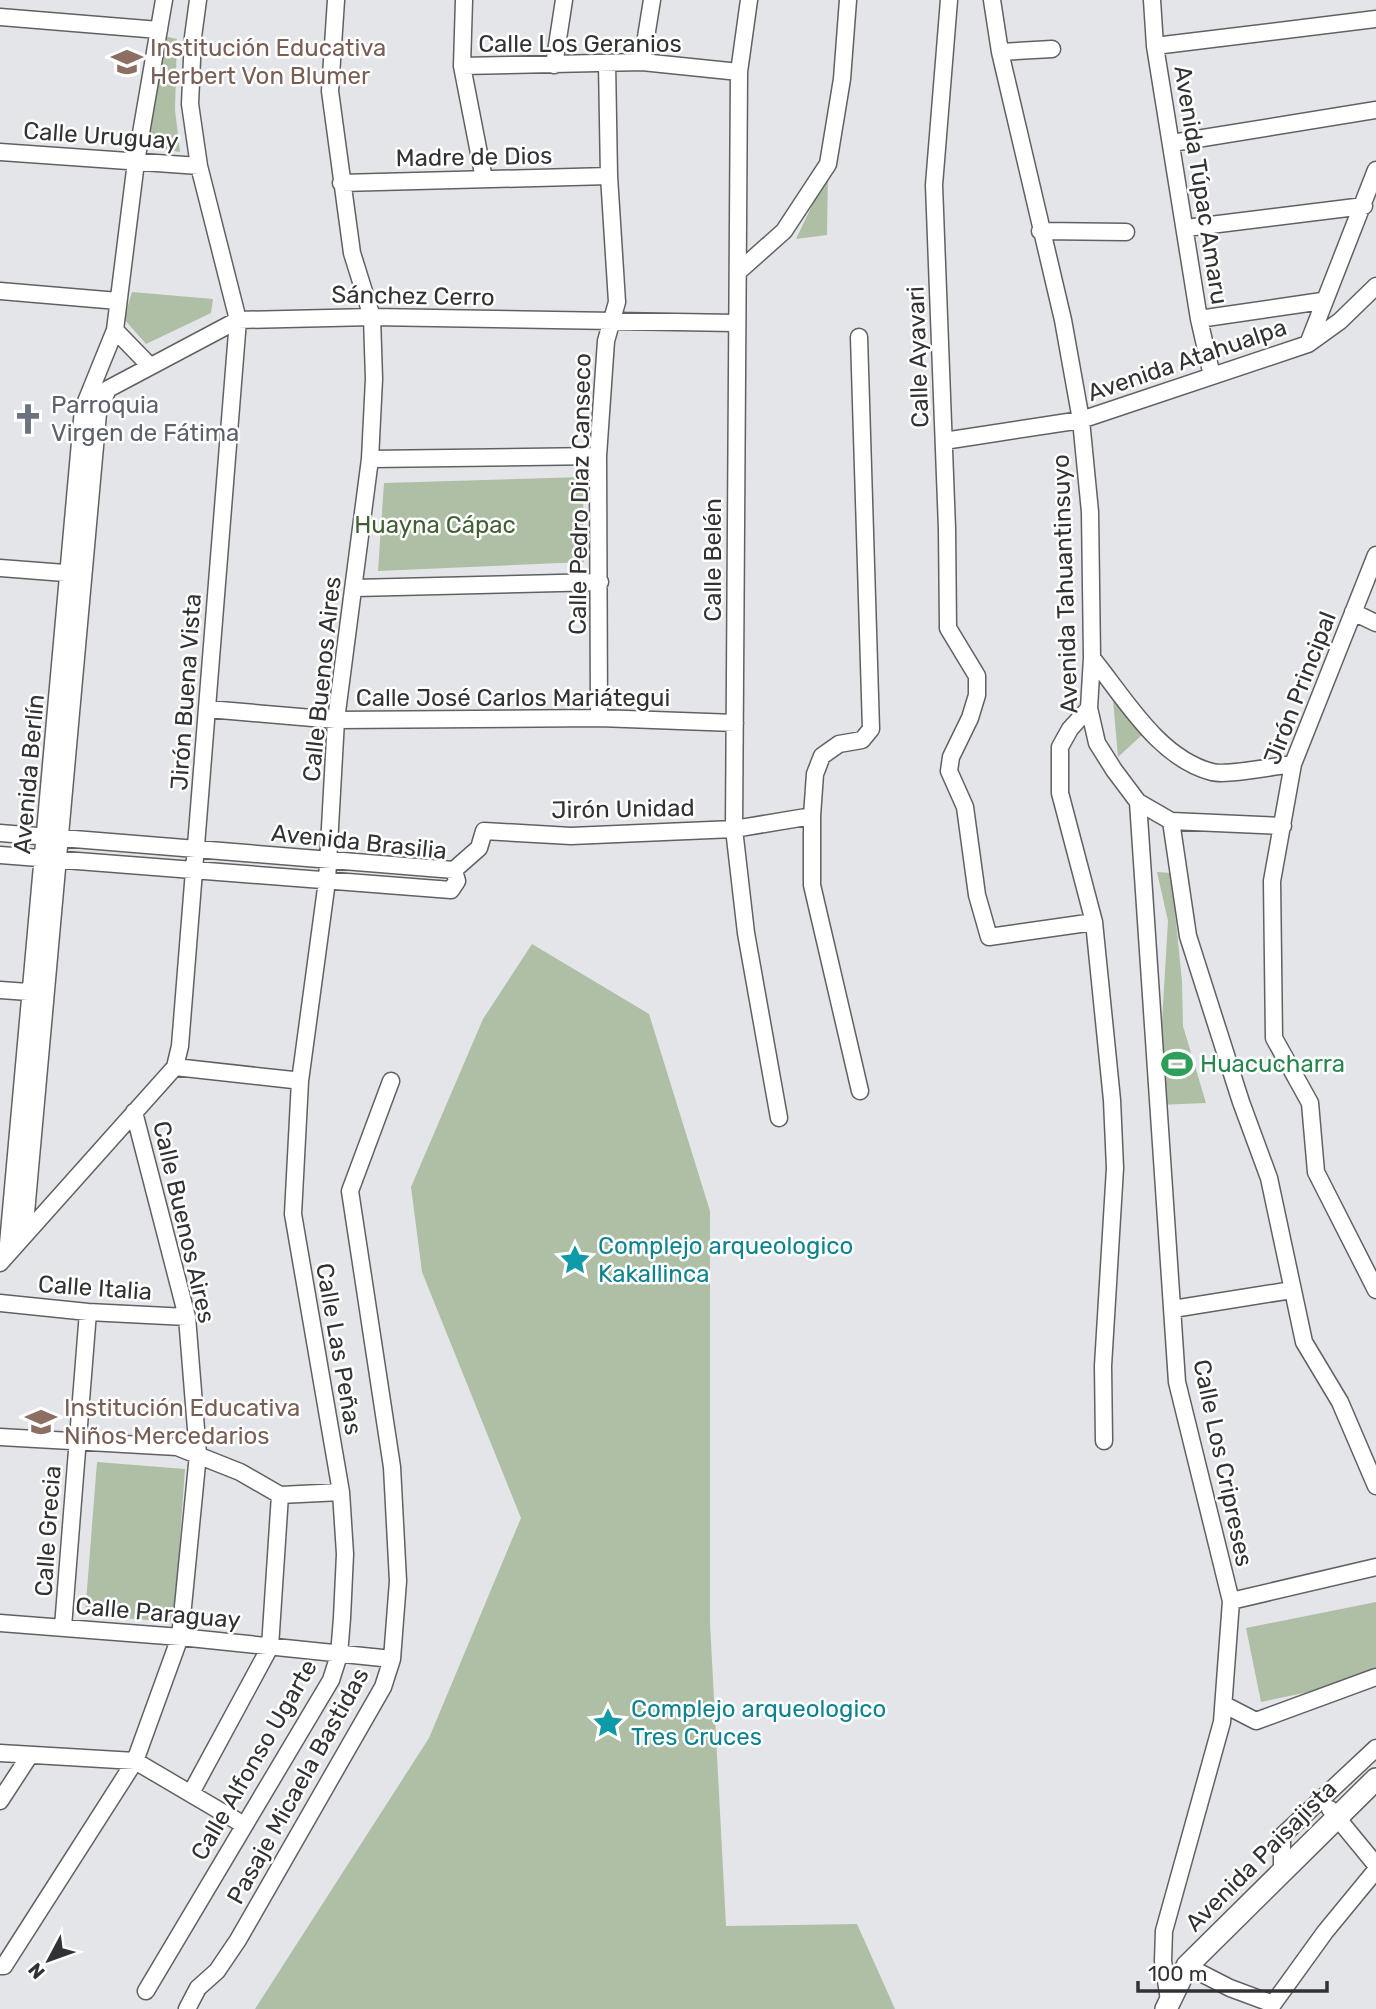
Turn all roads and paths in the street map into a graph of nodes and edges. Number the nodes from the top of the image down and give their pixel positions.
1 (163, 0) edge
2 (198, 0) edge
3 (336, 0) edge
4 (464, 0) edge
5 (564, 0) edge
6 (652, 0) edge
7 (749, 0) edge
8 (849, 0) edge
9 (949, 0) edge
10 (992, 0) edge
11 (1152, 0) edge
12 (0, 17) edge
13 (1376, 19) edge
14 (159, 30) junction
15 (1155, 46) junction
16 (1052, 49) dead end
17 (1000, 52) junction
18 (642, 62) junction
19 (607, 63) junction
20 (554, 65) junction
21 (463, 66) junction
22 (739, 72) junction
23 (1376, 110) edge
24 (1172, 143) junction
25 (0, 152) edge
26 (136, 162) junction
27 (200, 166) junction
28 (1376, 170) edge
29 (609, 176) junction
30 (484, 179) junction
31 (341, 183) junction
32 (1364, 206) junction
33 (1186, 228) junction
34 (1040, 231) junction
35 (1126, 232) dead end
36 (738, 272) junction
37 (1376, 286) edge
38 (0, 291) edge
39 (118, 300) junction
40 (1322, 301) junction
41 (372, 317) junction
42 (1199, 319) junction
43 (238, 320) junction
44 (611, 322) junction
45 (736, 323) junction
46 (115, 330) junction
47 (859, 337) dead end
48 (1308, 344) junction
49 (149, 365) junction
50 (1212, 376) junction
51 (92, 381) junction
52 (108, 389) junction
53 (1081, 420) junction
54 (944, 441) junction
55 (598, 456) junction
56 (370, 459) junction
57 (1376, 555) edge
58 (0, 568) edge
59 (77, 574) junction
60 (600, 582) junction
61 (355, 588) junction
62 (1353, 612) junction
63 (1376, 623) edge
64 (1092, 658) junction
65 (1089, 708) junction
66 (208, 709) junction
67 (599, 718) junction
68 (336, 720) junction
69 (735, 723) junction
70 (1293, 764) junction
71 (1138, 802) junction
72 (812, 816) junction
73 (1171, 821) junction
74 (1283, 826) junction
75 (734, 829) junction
76 (0, 833) edge
77 (54, 838) junction
78 (197, 849) junction
79 (0, 855) edge
80 (52, 859) junction
81 (328, 860) junction
82 (195, 870) junction
83 (454, 870) junction
84 (327, 881) junction
85 (1094, 922) junction
86 (0, 990) edge
87 (40, 993) junction
88 (175, 1067) junction
89 (293, 1080) dead end
90 (391, 1081) dead end
91 (860, 1091) dead end
92 (134, 1112) junction
93 (779, 1118) dead end
94 (293, 1214) joint
95 (24, 1234) junction
96 (2, 1258) edge
97 (1292, 1290) junction
98 (1376, 1290) edge
99 (0, 1303) edge
100 (1173, 1309) junction
101 (88, 1312) junction
102 (187, 1317) junction
103 (0, 1437) edge
104 (78, 1441) junction
105 (1104, 1441) dead end
106 (198, 1454) junction
107 (1376, 1486) edge
108 (341, 1492) junction
109 (280, 1496) junction
110 (1376, 1567) edge
111 (1231, 1601) junction
112 (0, 1623) edge
113 (64, 1627) junction
114 (180, 1637) junction
115 (270, 1647) junction
116 (339, 1655) junction
117 (392, 1659) junction
118 (1376, 1677) edge
119 (1225, 1705) junction
120 (1376, 1748) edge
121 (0, 1753) edge
122 (30, 1755) junction
123 (135, 1761) junction
124 (1376, 1779) edge
125 (191, 1793) junction
126 (1321, 1800) junction
127 (0, 1801) edge
128 (1337, 1816) junction
129 (244, 1825) junction
130 (1376, 1867) edge
131 (1282, 1872) junction
132 (2, 1966) edge
133 (1187, 1966) junction
134 (146, 1991) dead end
135 (1168, 2004) edge
136 (187, 2009) edge

1 - 14 street, Avenida Berlín
2 - 27 street, Jirón Buena Vista
3 - 31 street, Calle Buenos Aires
4 - 21 street
5 - 20 street
6 - 18 street
7 - 22 street, Calle Belén
8 - 36 street
9 - 54 street, Calle Ayavari
10 - 17 street, Avenida Tahuantinsuyo
11 - 15 street, Avenida Túpac Amaru
12 - 14 street
13 - 15 street
14 - 26 street, Avenida Berlín
15 - 24 street, Avenida Túpac Amaru
16 - 17 street
17 - 34 street, Avenida Tahuantinsuyo
18 - 19 street, Calle Los Geranios
18 - 22 street, Calle Los Geranios
19 - 20 street, Calle Los Geranios
19 - 29 street, Calle Pedro Diaz Canseco
20 - 21 street, Calle Los Geranios
21 - 30 street
22 - 36 street, Calle Belén
23 - 24 street
24 - 33 street, Avenida Túpac Amaru
25 - 26 street, Calle Uruguay
26 - 27 street, Calle Uruguay
26 - 39 street, Avenida Berlín
27 - 43 street, Jirón Buena Vista
28 - 32 street, Avenida Atahualpa
29 - 30 street, Madre de Dios
29 - 44 street, Calle Pedro Diaz Canseco
30 - 31 street, Madre de Dios
31 - 41 street, Calle Buenos Aires
32 - 33 street
32 - 40 street, Avenida Atahualpa
33 - 42 street, Avenida Túpac Amaru
34 - 35 street
34 - 53 street, Avenida Tahuantinsuyo
36 - 45 street, Calle Belén
37 - 48 street, Avenida Atahualpa
38 - 39 street
39 - 46 street, Avenida Berlín
40 - 42 street
40 - 48 street, Avenida Atahualpa
41 - 43 street, Sánchez Cerro
41 - 44 street, Sánchez Cerro
41 - 56 street, Calle Buenos Aires
42 - 50 street, Avenida Túpac Amaru
43 - 49 street, Sánchez Cerro
43 - 66 street, Jirón Buena Vista
44 - 45 street, Sánchez Cerro
44 - 55 street, Calle Pedro Diaz Canseco
45 - 69 street, Calle Belén
46 - 49 street
46 - 51 street, Avenida Berlín
47 - 72 street
48 - 50 street, Avenida Atahualpa
49 - 52 street, Sánchez Cerro
50 - 53 street, Avenida Atahualpa
51 - 52 street
51 - 59 street, Avenida Berlín
52 - 59 street, Avenida Berlín
53 - 54 street, Avenida Atahualpa
53 - 64 street, Avenida Tahuantinsuyo
54 - 85 street, Calle Ayavari
55 - 56 street
55 - 60 street, Calle Pedro Diaz Canseco
56 - 61 street, Calle Buenos Aires
57 - 62 street, Jirón Principal
58 - 59 street
59 - 77 street, Avenida Berlín
60 - 61 street
60 - 67 street, Calle Pedro Diaz Canseco
61 - 68 street, Calle Buenos Aires
62 - 63 street
62 - 70 street, Jirón Principal
64 - 65 street, Avenida Tahuantinsuyo
64 - 70 street
65 - 71 street, Avenida Tahuantinsuyo
65 - 85 street
66 - 68 street, Calle José Carlos Mariátegui
66 - 78 street, Jirón Buena Vista
67 - 68 street, Calle José Carlos Mariátegui
67 - 69 street, Calle José Carlos Mariátegui
68 - 81 street, Calle Buenos Aires
69 - 75 street, Calle Belén
70 - 74 street, Jirón Principal
71 - 73 street, Avenida Tahuantinsuyo
71 - 100 street, Calle Los Cripreses
72 - 75 street, Jirón Unidad
72 - 91 street
73 - 74 street
73 - 97 street
74 - 98 street, Jirón Principal
75 - 83 street, Jirón Unidad
75 - 93 street, Calle Belén
76 - 77 street, Avenida Brasilia
77 - 78 street, Avenida Brasilia
77 - 80 street, Avenida Berlín
78 - 81 street, Avenida Brasilia
78 - 82 street, Jirón Buena Vista
79 - 80 street, Avenida Brasilia
80 - 82 street, Avenida Brasilia
80 - 87 street, Avenida Berlín
81 - 83 street, Avenida Brasilia
81 - 84 street, Calle Buenos Aires
82 - 84 street, Avenida Brasilia
82 - 88 street, Jirón Buena Vista
83 - 84 street, Avenida Brasilia
84 - 94 street, Calle Buenos Aires
85 - 105 street
86 - 87 street
87 - 95 street, Avenida Berlín
87 - 96 street, Avenida Berlín
88 - 89 street
88 - 92 street
90 - 117 street, Pasaje Micaela Bastidas
92 - 95 street
92 - 102 street, Calle Buenos Aires
94 - 108 street, Calle Las Peñas
95 - 96 street, Avenida Berlín
97 - 100 street
97 - 107 street
99 - 101 street, Calle Italia
100 - 111 street, Calle Los Cripreses
101 - 102 street, Calle Italia
101 - 104 street, Calle Grecia
102 - 106 street, Calle Buenos Aires
103 - 104 street
104 - 106 street
104 - 113 street, Calle Grecia
106 - 109 street
106 - 114 street, Calle Buenos Aires
108 - 109 street
108 - 116 street, Calle Alfonso Ugarte
109 - 115 street
110 - 111 street
111 - 119 street, Calle Los Cripreses
112 - 113 street, Calle Paraguay
113 - 114 street, Calle Paraguay
114 - 115 street, Calle Paraguay
114 - 123 street, Calle Buenos Aires
115 - 116 street, Calle Paraguay
115 - 125 street
116 - 117 street, Calle Paraguay
116 - 129 street, Calle Alfonso Ugarte
117 - 136 street, Pasaje Micaela Bastidas
118 - 119 street
119 - 135 street, Calle Los Cripreses
120 - 126 street
121 - 122 street
122 - 123 street
122 - 127 street
123 - 125 street
123 - 132 street, Calle Buenos Aires
124 - 128 main road, Avenida Paisajista
125 - 129 street
126 - 128 street
126 - 131 street
128 - 130 street
128 - 131 main road, Avenida Paisajista
129 - 134 street, Calle Alfonso Ugarte
130 - 133 street
131 - 133 main road, Avenida Paisajista
133 - 135 main road, Avenida Paisajista

